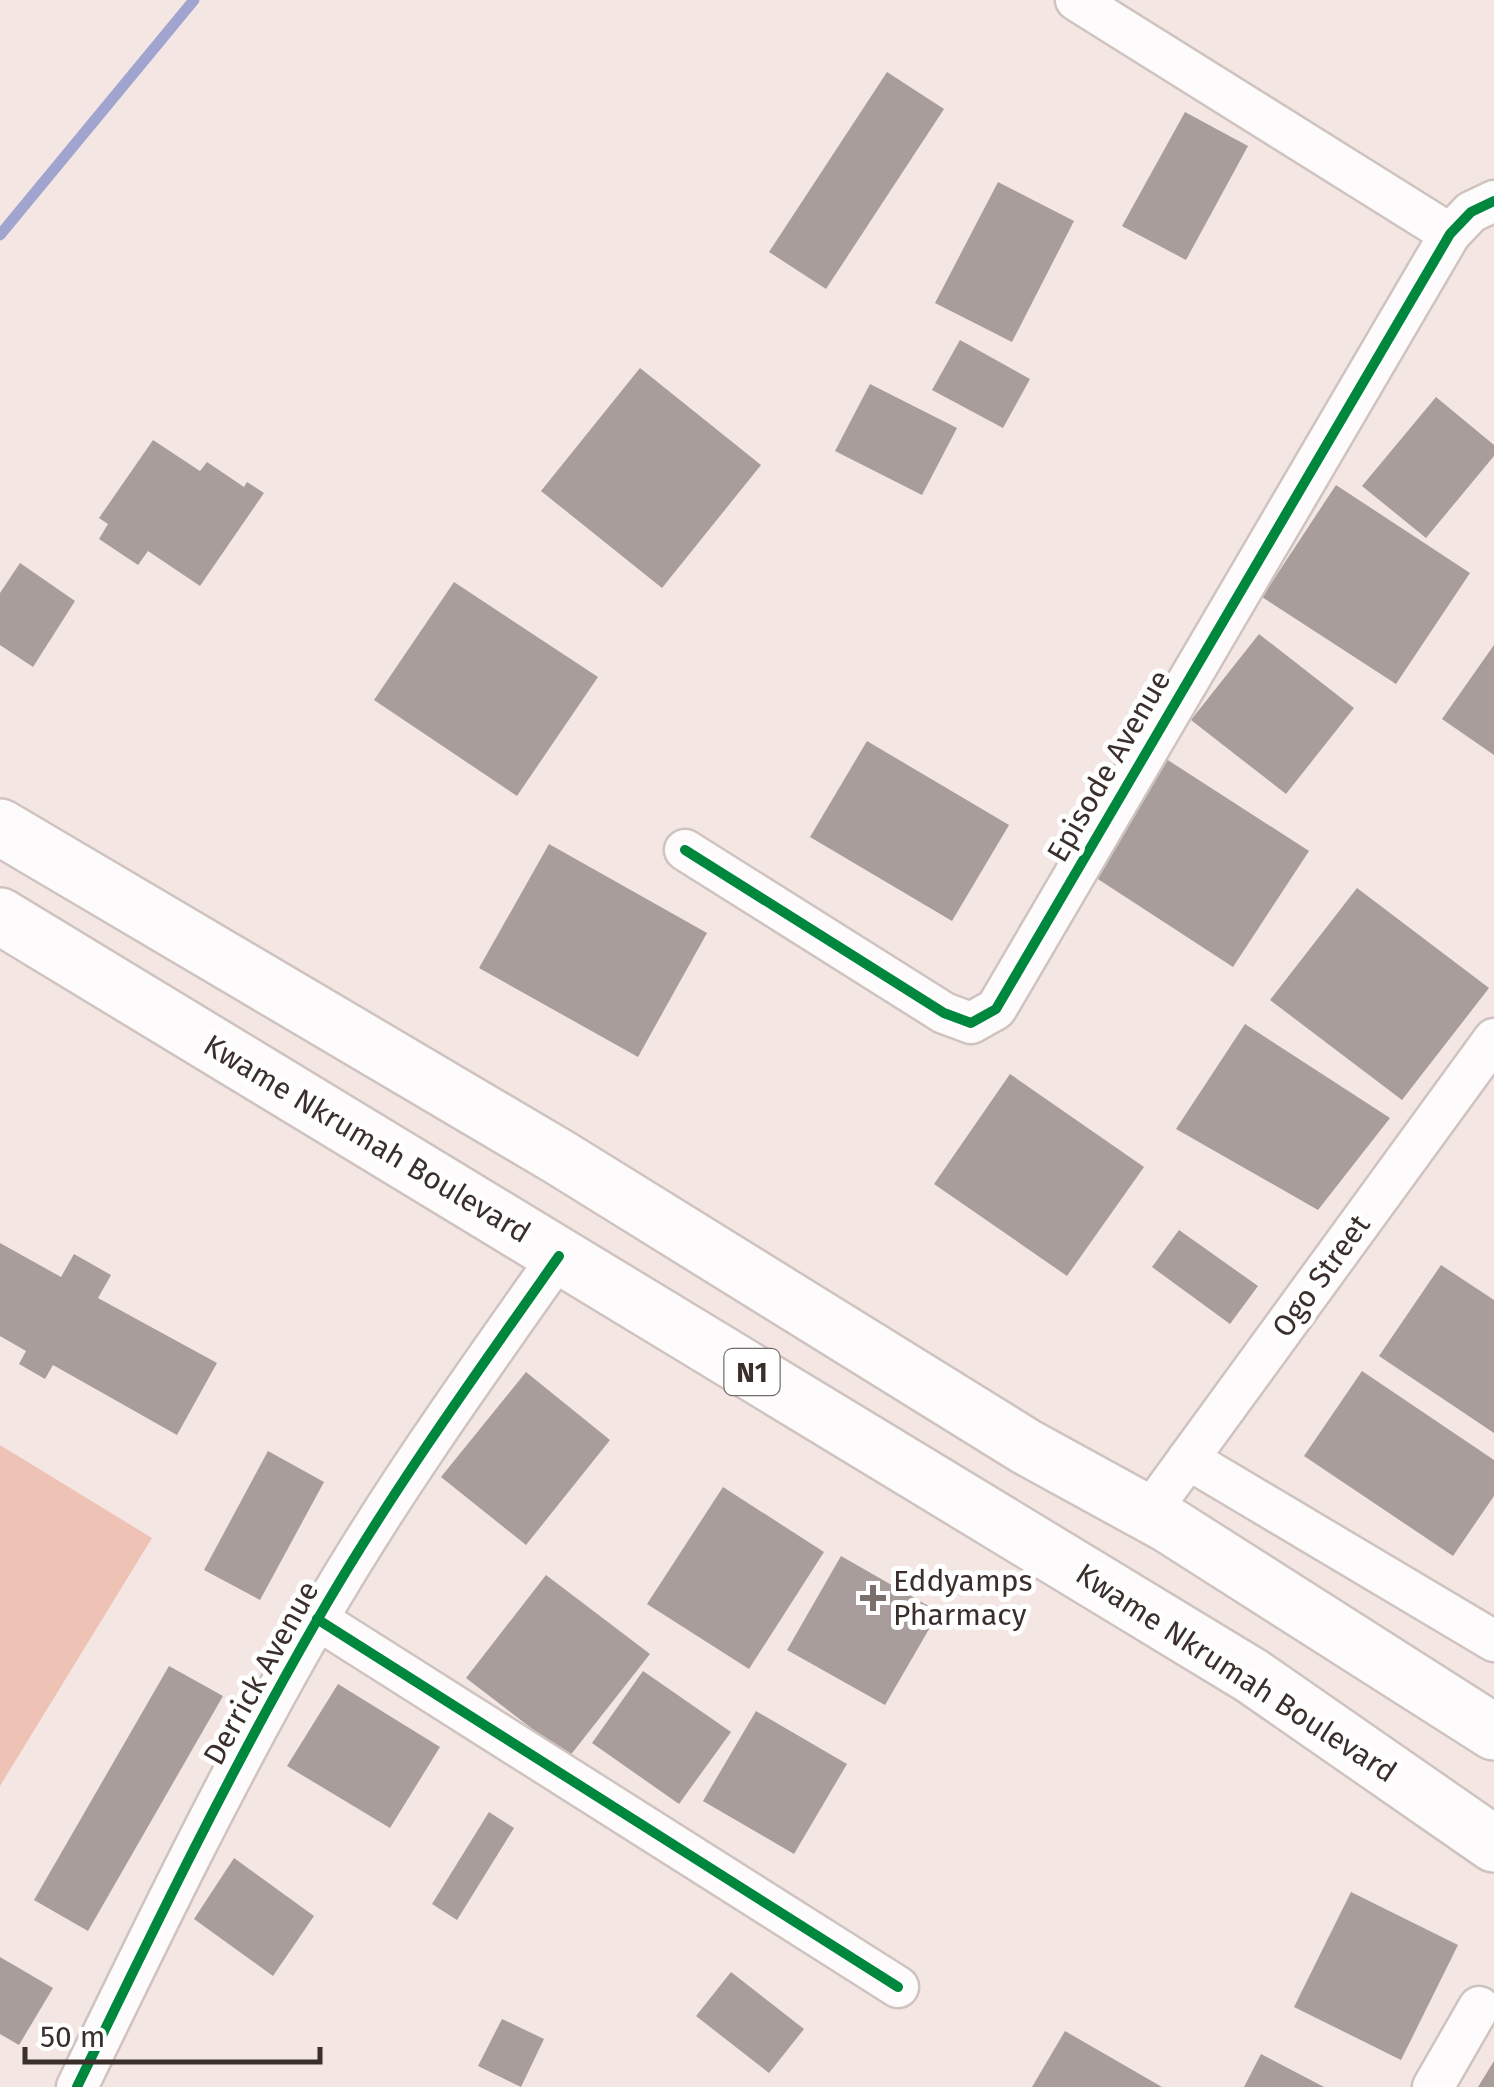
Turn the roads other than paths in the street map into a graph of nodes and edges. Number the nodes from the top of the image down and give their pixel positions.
1 (1076, 0) edge
2 (1494, 201) edge
3 (1450, 234) junction
4 (0, 827) edge
5 (685, 850) dead end
6 (0, 916) edge
7 (1494, 1039) edge
8 (559, 1256) junction
9 (1188, 1459) junction
10 (1148, 1514) junction
11 (318, 1619) junction
12 (1494, 1641) edge
13 (1494, 1732) edge
14 (1494, 1844) edge
15 (898, 1987) dead end
16 (1480, 2007) dead end
17 (76, 2087) edge
18 (1433, 2087) edge

1 - 3 street
2 - 3 street
3 - 5 street, Episode Avenue
4 - 10 highway, N1
6 - 8 highway, Kwame Nkrumah Boulevard / N1
7 - 9 street, Ogo Street
8 - 11 street, Derrick Avenue
8 - 14 highway, Kwame Nkrumah Boulevard / N1
9 - 10 street, Ogo Street
9 - 12 street
10 - 13 highway, N1
11 - 15 street
11 - 17 street, Derrick Avenue
16 - 18 street

